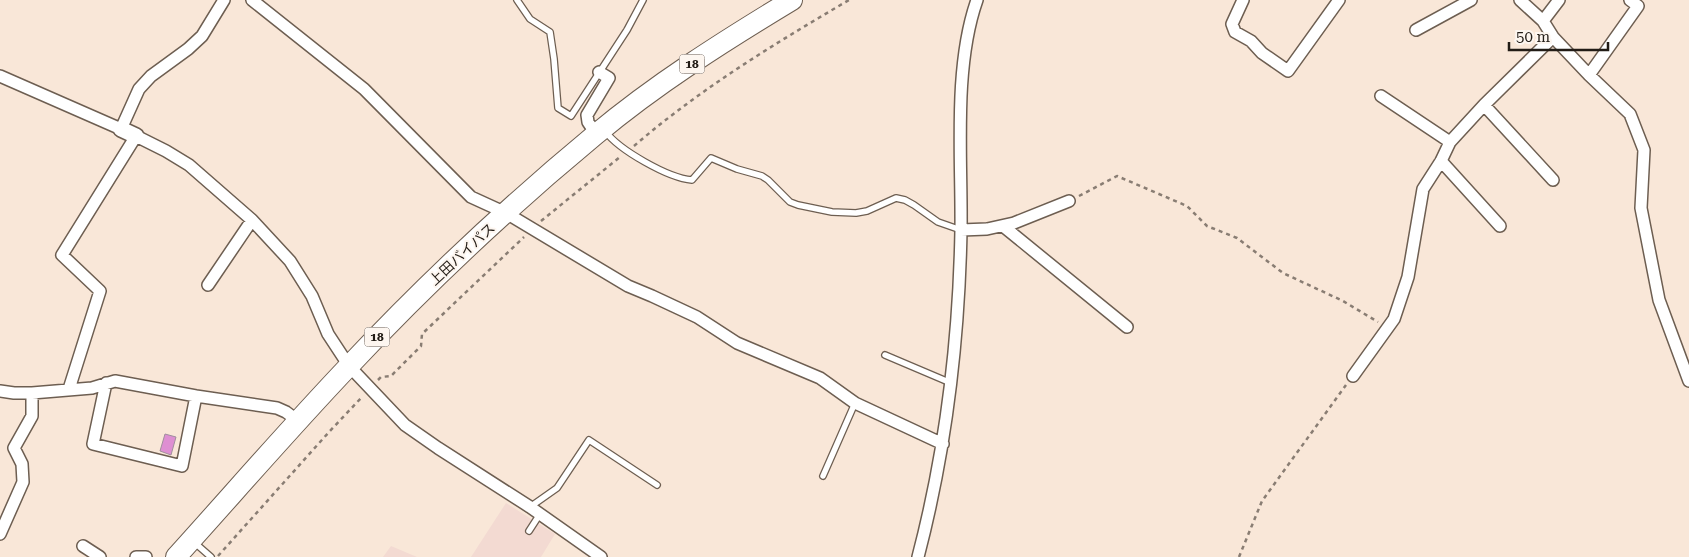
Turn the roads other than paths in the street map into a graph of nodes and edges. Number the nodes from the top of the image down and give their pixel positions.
1 (224, 0) edge
2 (252, 0) edge
3 (517, 0) edge
4 (643, 0) edge
5 (792, 0) edge
6 (977, 0) edge
7 (1243, 0) edge
8 (1340, 0) edge
9 (1471, 0) edge
10 (1520, 0) edge
11 (1559, 0) edge
12 (1630, 0) edge
13 (1543, 21) junction
14 (1416, 30) dead end
15 (1553, 37) junction
16 (599, 72) junction
17 (1589, 75) junction
18 (0, 76) edge
19 (1381, 96) dead end
20 (1484, 105) junction
21 (121, 128) junction
22 (600, 131) junction
23 (136, 136) junction
24 (1450, 142) junction
25 (1441, 161) junction
26 (1553, 180) dead end
27 (1069, 201) road end
28 (506, 213) junction
29 (252, 220) junction
30 (1003, 226) junction
31 (1500, 226) dead end
32 (961, 230) junction
33 (208, 285) dead end
34 (1127, 327) dead end
35 (885, 355) dead end
36 (349, 366) junction
37 (1353, 376) road end
38 (1689, 381) edge
39 (106, 383) junction
40 (951, 383) junction
41 (69, 389) junction
42 (0, 390) edge
43 (32, 393) junction
44 (196, 396) junction
45 (855, 403) junction
46 (298, 421) junction
47 (943, 444) junction
48 (823, 476) dead end
49 (657, 484) dead end
50 (535, 510) junction
51 (529, 531) dead end
52 (0, 534) edge
53 (191, 540) junction
54 (83, 546) dead end
55 (100, 557) edge
56 (136, 557) edge
57 (146, 557) edge
58 (176, 557) edge
59 (211, 557) edge
60 (601, 557) edge
61 (918, 557) edge

1 - 21 street
2 - 28 street
3 - 16 lane
4 - 16 lane
5 - 22 highway, 上田バイパス / 18
6 - 32 street
7 - 8 street
9 - 14 street
10 - 13 street
11 - 13 street
12 - 17 street
13 - 15 street
15 - 17 street
15 - 20 street
16 - 22 street
17 - 38 street
18 - 21 street
19 - 24 street
20 - 24 street
20 - 26 street
21 - 23 street
22 - 28 highway, 上田バイパス / 18
22 - 32 lane
23 - 29 street
23 - 41 street
24 - 25 street
25 - 31 street
25 - 37 street
27 - 30 street
28 - 36 highway, 上田バイパス / 18
28 - 45 street
29 - 33 street
29 - 36 street
30 - 32 street
30 - 34 street
32 - 40 street
35 - 40 lane
36 - 46 highway, 上田バイパス / 18
36 - 50 street
39 - 41 street
39 - 44 street
39 - 44 street
40 - 47 street
41 - 43 street
42 - 43 street
43 - 52 street
44 - 46 street
45 - 47 street
45 - 48 lane
46 - 53 highway, 上田バイパス / 18
47 - 61 street
49 - 50 lane
50 - 51 lane
50 - 60 street
53 - 58 highway, 上田バイパス / 18
53 - 59 lane
54 - 55 street
56 - 57 street

